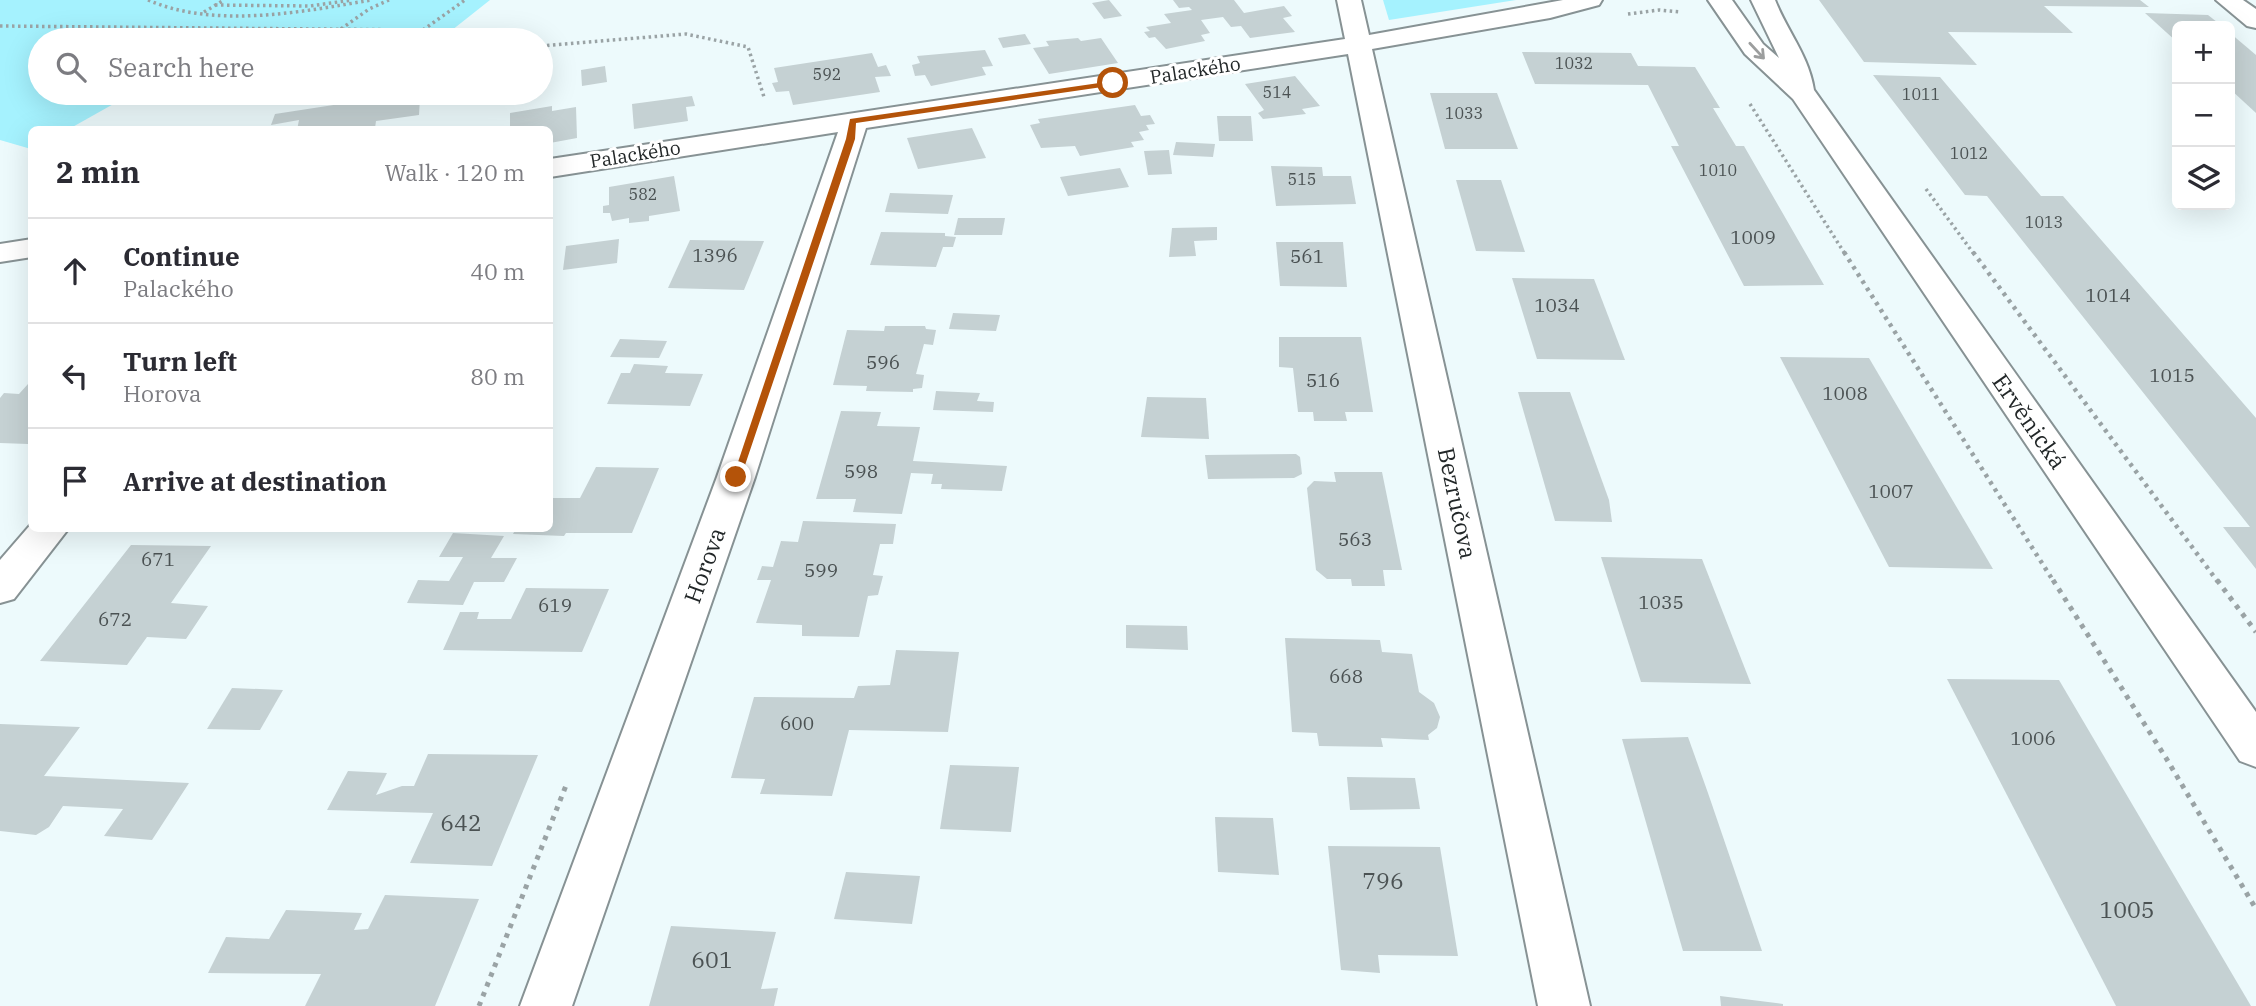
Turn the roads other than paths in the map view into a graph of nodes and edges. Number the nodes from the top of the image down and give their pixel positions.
1 (1349, 0) edge
2 (1590, 0) edge
3 (1720, 0) edge
4 (1763, 0) edge
5 (2228, 0) edge
6 (2256, 21) edge
7 (1360, 44) junction
8 (1803, 94) junction
9 (853, 121) junction
10 (553, 168) edge
11 (28, 249) edge
12 (0, 253) edge
13 (47, 532) edge
14 (0, 588) edge
15 (2256, 748) edge
16 (546, 1006) edge
17 (1564, 1006) edge

1 - 7 street, Bezručova
2 - 7 street, Palackého
3 -> 8 street, Ervěnická
4 - 8 street, Ervěnická
5 - 6 street
7 - 9 street, Palackého
7 - 17 street, Bezručova
8 - 15 street, Ervěnická
9 - 10 street, Palackého
9 - 16 street, Horova
11 - 12 street
13 - 14 street

